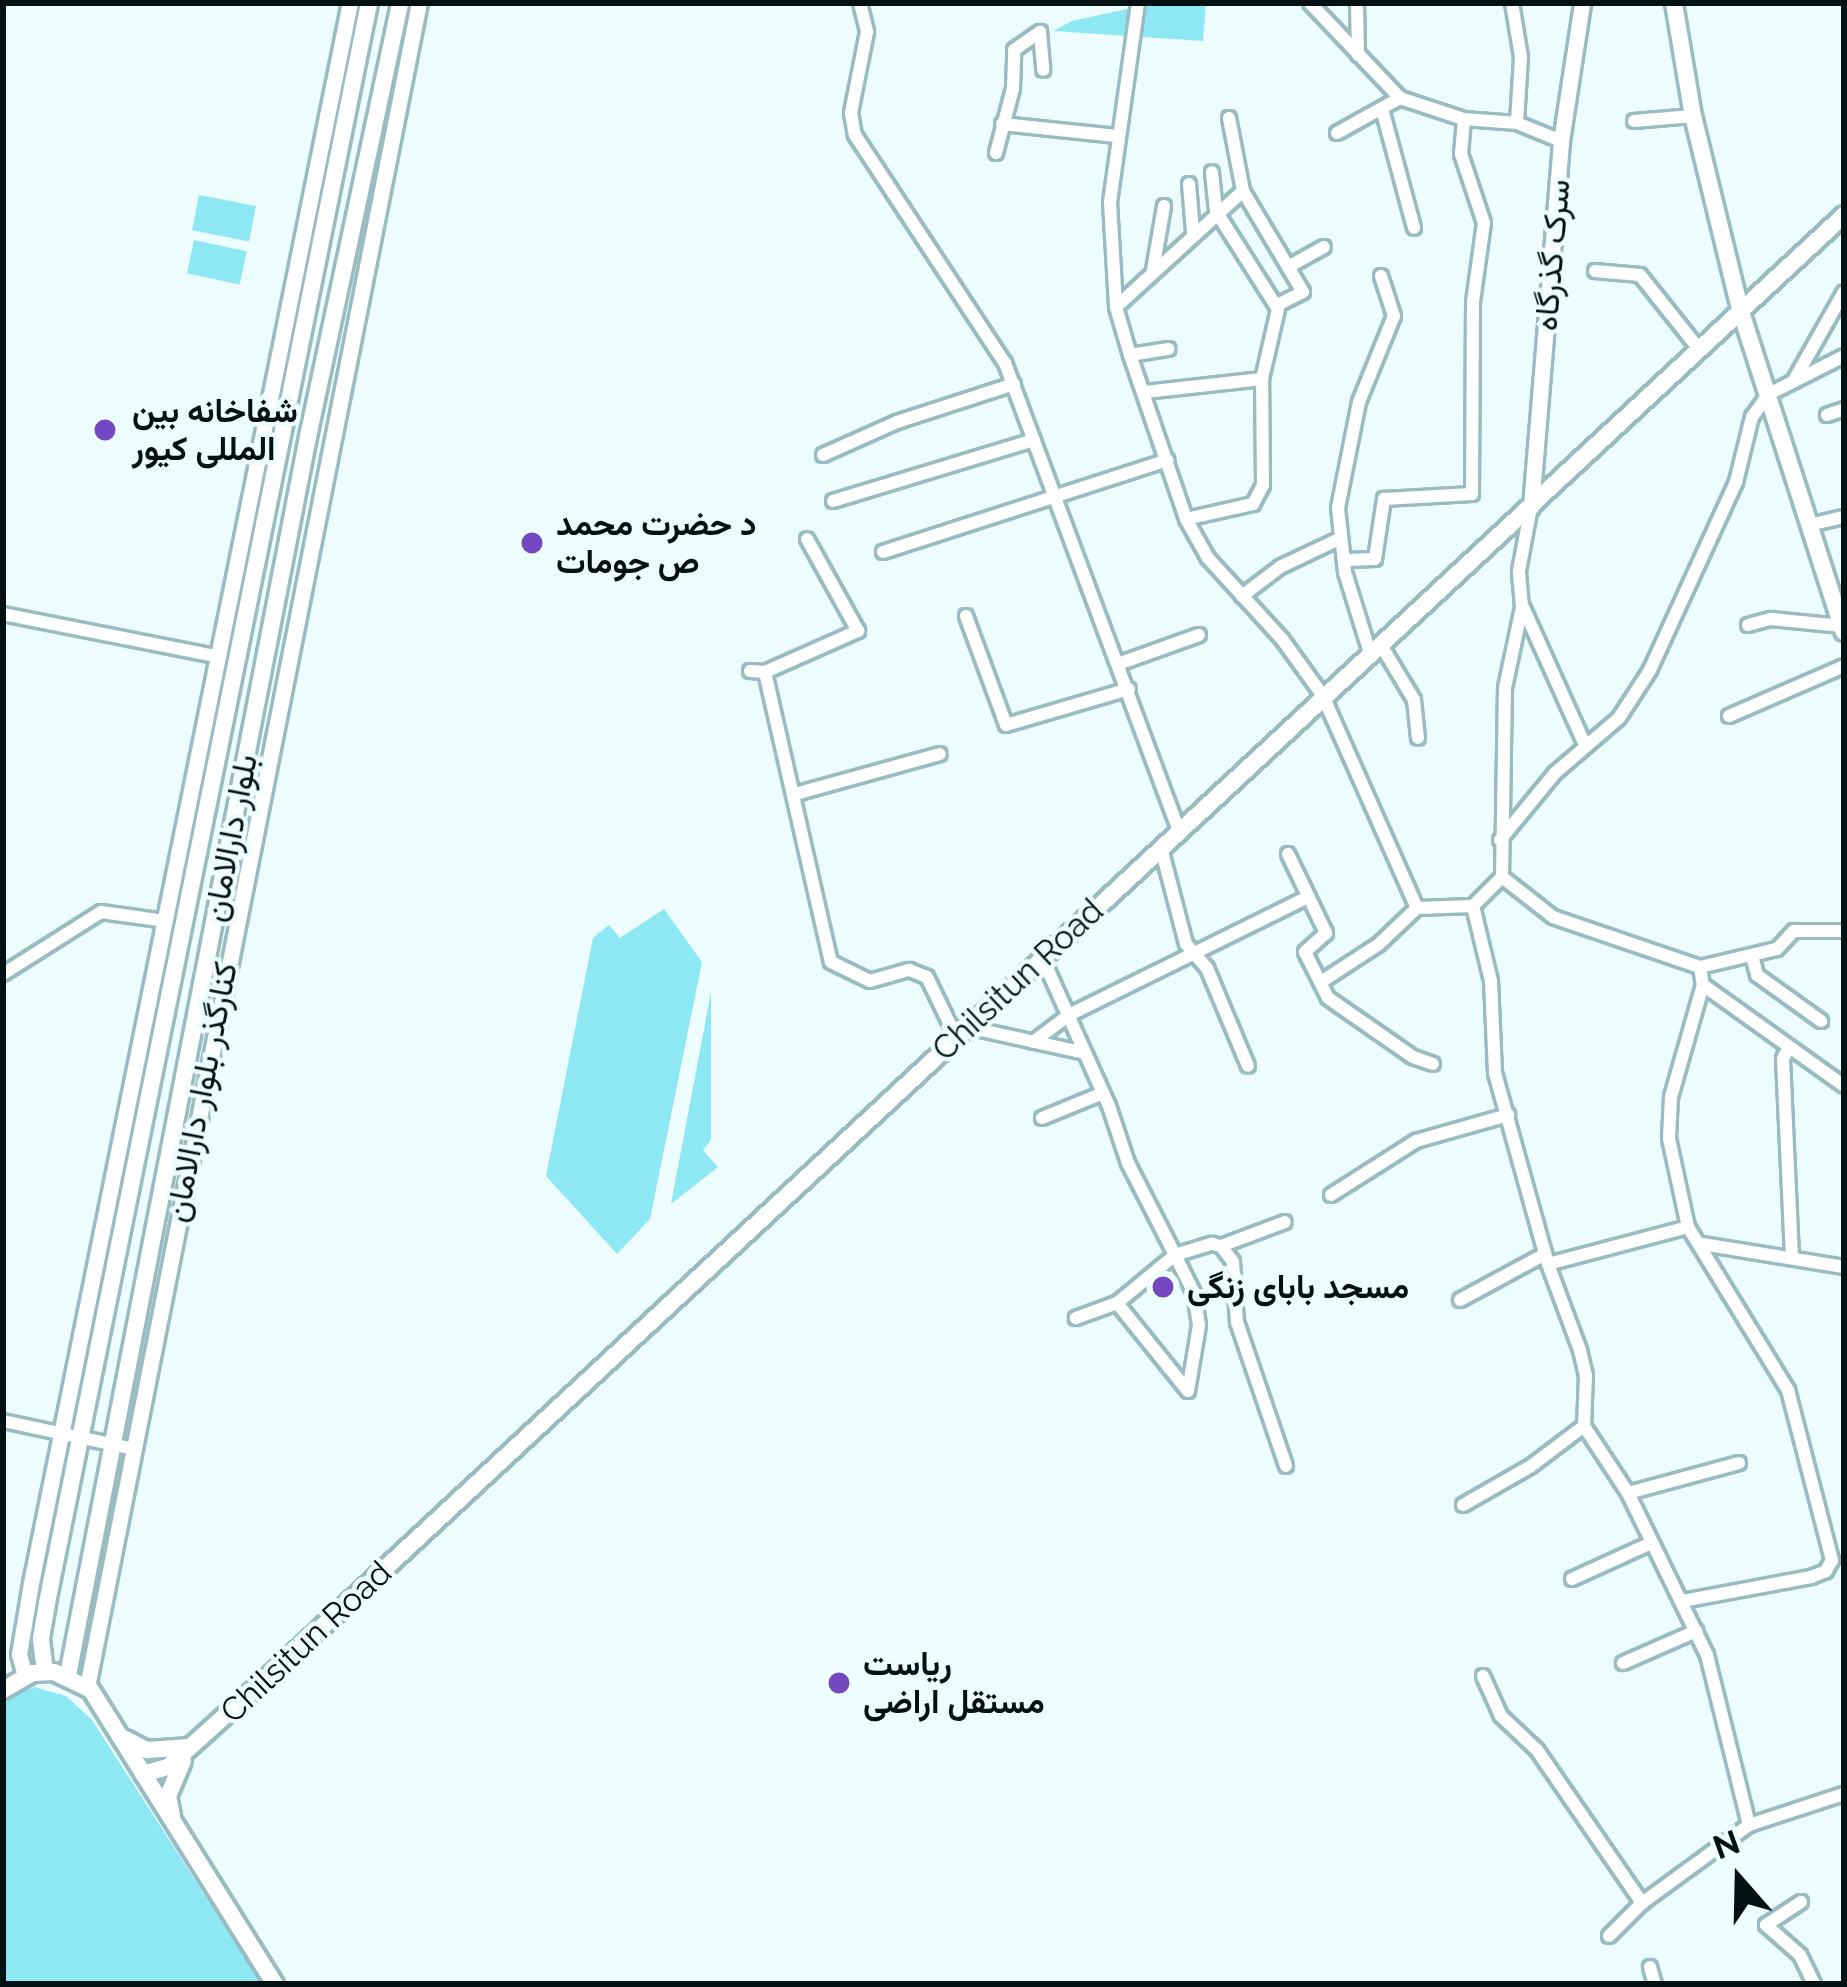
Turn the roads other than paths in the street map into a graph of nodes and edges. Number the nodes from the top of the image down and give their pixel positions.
1 (350, 3) edge
2 (369, 3) edge
3 (400, 3) edge
4 (419, 3) edge
5 (860, 3) edge
6 (1139, 3) edge
7 (1310, 3) edge
8 (1357, 3) edge
9 (1512, 3) edge
10 (1582, 3) edge
11 (1674, 3) edge
12 (1358, 55) junction
13 (1043, 70) dead end
14 (1400, 98) junction
15 (1382, 109) junction
16 (1694, 116) junction
17 (1229, 118) dead end
18 (1464, 118) junction
19 (1634, 121) dead end
20 (1517, 123) junction
21 (1002, 124) junction
22 (1337, 133) dead end
23 (1116, 136) junction
24 (1561, 141) junction
25 (996, 153) dead end
26 (1212, 172) dead end
27 (1190, 184) dead end
28 (1243, 191) junction
29 (1164, 206) dead end
30 (1216, 212) junction
31 (1844, 215) edge
32 (1414, 228) dead end
33 (1193, 232) junction
34 (1324, 247) dead end
35 (1288, 267) junction
36 (1153, 269) junction
37 (1595, 272) dead end
38 (1381, 276) dead end
39 (1844, 292) edge
40 (1276, 305) junction
41 (1116, 307) junction
42 (1740, 310) junction
43 (1698, 348) junction
44 (1169, 349) dead end
45 (1130, 355) junction
46 (1844, 356) edge
47 (1262, 379) junction
48 (1792, 383) junction
49 (1015, 384) junction
50 (1145, 392) junction
51 (1769, 394) junction
52 (1844, 409) edge
53 (1827, 415) dead end
54 (1034, 440) junction
55 (823, 455) dead end
56 (1168, 460) junction
57 (1057, 496) junction
58 (832, 501) dead end
59 (1532, 507) junction
60 (1844, 517) edge
61 (1186, 519) junction
62 (1809, 525) junction
63 (807, 538) dead end
64 (1339, 539) junction
65 (883, 552) dead end
66 (1347, 560) junction
67 (1836, 582) edge
68 (1242, 596) junction
69 (1522, 607) junction
70 (3, 614) edge
71 (966, 616) dead end
72 (1842, 623) edge
73 (1748, 625) dead end
74 (1198, 634) dead end
75 (291, 644) junction
76 (1376, 649) junction
77 (266, 657) junction
78 (228, 659) junction
79 (1118, 664) junction
80 (1844, 666) edge
81 (750, 671) dead end
82 (765, 672) junction
83 (1129, 689) junction
84 (1323, 696) junction
85 (1729, 716) dead end
86 (1418, 738) dead end
87 (1584, 743) junction
88 (940, 754) dead end
89 (795, 794) junction
90 (1180, 830) junction
91 (1500, 840) junction
92 (1161, 848) junction
93 (1288, 854) dead end
94 (1502, 878) junction
95 (1308, 897) junction
96 (1473, 906) junction
97 (1417, 908) junction
98 (166, 921) junction
99 (1844, 931) edge
100 (1190, 951) junction
101 (1752, 956) junction
102 (1042, 957) junction
103 (1700, 968) junction
104 (3, 974) edge
105 (1321, 982) junction
106 (1703, 986) junction
107 (1069, 1015) junction
108 (1821, 1022) dead end
109 (962, 1032) junction
110 (1034, 1042) junction
111 (1789, 1047) junction
112 (1081, 1052) junction
113 (1433, 1064) dead end
114 (1248, 1066) dead end
115 (1844, 1086) edge
116 (1103, 1093) junction
117 (1508, 1115) junction
118 (1042, 1118) dead end
119 (1331, 1195) dead end
120 (1285, 1222) dead end
121 (1688, 1227) junction
122 (1702, 1244) junction
123 (1221, 1246) junction
124 (1175, 1255) junction
125 (1792, 1255) junction
126 (1546, 1259) junction
127 (1844, 1267) edge
128 (1460, 1300) dead end
129 (1117, 1303) junction
130 (1076, 1318) dead end
131 (3, 1421) edge
132 (1584, 1426) junction
133 (72, 1436) junction
134 (110, 1444) junction
135 (130, 1448) junction
136 (1739, 1463) dead end
137 (1286, 1466) dead end
138 (1628, 1493) junction
139 (1462, 1505) dead end
140 (1651, 1543) junction
141 (1826, 1549) junction
142 (1844, 1558) edge
143 (1572, 1579) dead end
144 (1683, 1600) junction
145 (1696, 1631) junction
146 (1623, 1664) dead end
147 (44, 1672) junction
148 (68, 1675) junction
149 (25, 1676) junction
150 (1483, 1676) dead end
151 (87, 1687) junction
152 (3, 1690) edge
153 (120, 1736) junction
154 (193, 1745) junction
155 (143, 1774) junction
156 (1844, 1794) edge
157 (1749, 1825) junction
158 (178, 1832) junction
159 (1801, 1902) dead end
160 (1642, 1903) junction
161 (1609, 1936) dead end
162 (1650, 1967) dead end
163 (275, 1984) edge
164 (1655, 1984) edge
165 (1814, 1984) edge

1 - 78 street, کنارگذر بلوار دارالامان
2 - 78 main road, بلوار دارالامان
3 - 77 main road, بلوار دارالامان
4 - 75 street, کنارگذر بلوار دارالامان
5 - 49 street
6 - 23 street
7 - 12 street
8 - 12 street
9 - 20 street
10 - 24 street, سرک گذرگاه
11 - 16 main road
12 - 14 street
13 - 21 street
14 - 15 street
14 - 18 street
15 - 22 street
15 - 32 street
16 - 19 street
16 - 42 main road
17 - 28 street
18 - 20 street
18 - 66 street
20 - 24 street
21 - 23 street
21 - 25 street
23 - 41 street
24 - 59 street, سرک گذرگاه
26 - 30 street
27 - 33 street
28 - 30 street
28 - 35 street
29 - 36 street
30 - 33 street
30 - 40 street
31 - 42 main road, Chilsitun Road
33 - 36 street
34 - 35 street
35 - 40 street
36 - 41 street
37 - 43 street
38 - 64 street
39 - 48 street
40 - 47 street
41 - 45 street
42 - 43 main road, Chilsitun Road
42 - 51 main road
43 - 59 main road, Chilsitun Road
44 - 45 street
45 - 50 street
46 - 48 street
47 - 50 street
47 - 61 street
48 - 51 street
49 - 54 street
49 - 55 street
50 - 56 street
51 - 62 main road
51 - 87 street
52 - 53 street
54 - 57 street
54 - 58 street
56 - 57 street
56 - 61 street
57 - 65 street
57 - 79 street
59 - 69 street
59 - 76 main road, Chilsitun Road
60 - 62 street
61 - 68 street
62 - 67 main road
63 - 82 street
64 - 66 street
64 - 68 street
66 - 76 street
67 - 72 main road
68 - 84 street
69 - 87 street
69 - 91 street
70 - 78 street
71 - 83 street
72 - 73 street
74 - 79 street
75 - 77 street
75 - 135 street, کنارگذر بلوار دارالامان
76 - 84 main road, Chilsitun Road
76 - 86 street
77 - 78 main road
77 - 134 main road, بلوار دارالامان
78 - 98 street, کنارگذر بلوار دارالامان
78 - 133 main road, بلوار دارالامان
79 - 83 street
80 - 85 street
81 - 82 street
82 - 89 street
83 - 90 street
84 - 90 main road, Chilsitun Road
84 - 97 street
87 - 91 street
88 - 89 street
89 - 109 street
90 - 92 main road, Chilsitun Road
91 - 94 street
92 - 100 street
92 - 102 main road, Chilsitun Road
93 - 95 street
94 - 96 street
94 - 103 street
95 - 100 street
95 - 105 street
96 - 97 street
96 - 117 street
97 - 105 street
98 - 104 street
98 - 133 street, کنارگذر بلوار دارالامان
99 - 101 street
100 - 107 street
100 - 114 street
101 - 103 street
101 - 108 street
102 - 107 street
102 - 109 main road, Chilsitun Road
103 - 106 street
105 - 113 street
106 - 111 street
106 - 121 street
107 - 110 street
107 - 112 street
109 - 110 street
109 - 154 main road, Chilsitun Road
110 - 112 street
111 - 115 street
111 - 125 street
112 - 116 street
116 - 118 street
116 - 124 street
117 - 119 street
117 - 126 street
120 - 123 street
121 - 122 street
121 - 126 street
122 - 125 street
122 - 141 street
123 - 124 street
123 - 137 street
124 - 129 street
124 - 129 street
125 - 127 street
126 - 128 street
126 - 132 street
129 - 130 street
131 - 133 street
132 - 138 street
132 - 139 street
133 - 134 street
133 - 147 main road, بلوار دارالامان
133 - 149 street, کنارگذر بلوار دارالامان
134 - 135 street
134 - 148 main road, بلوار دارالامان
135 - 151 street, کنارگذر بلوار دارالامان
136 - 138 street
138 - 140 street
140 - 143 street
140 - 144 street
141 - 142 street
141 - 144 street
144 - 145 street
145 - 146 street
145 - 157 street
147 - 148 main road
147 - 149 main road
148 - 151 main road
149 - 152 main road
150 - 160 street
151 - 153 main road
153 - 154 main road
153 - 155 main road
154 - 155 main road
154 - 158 main road
155 - 158 main road
156 - 157 street
157 - 160 street
158 - 163 main road
159 - 165 street
160 - 161 street
162 - 164 street

